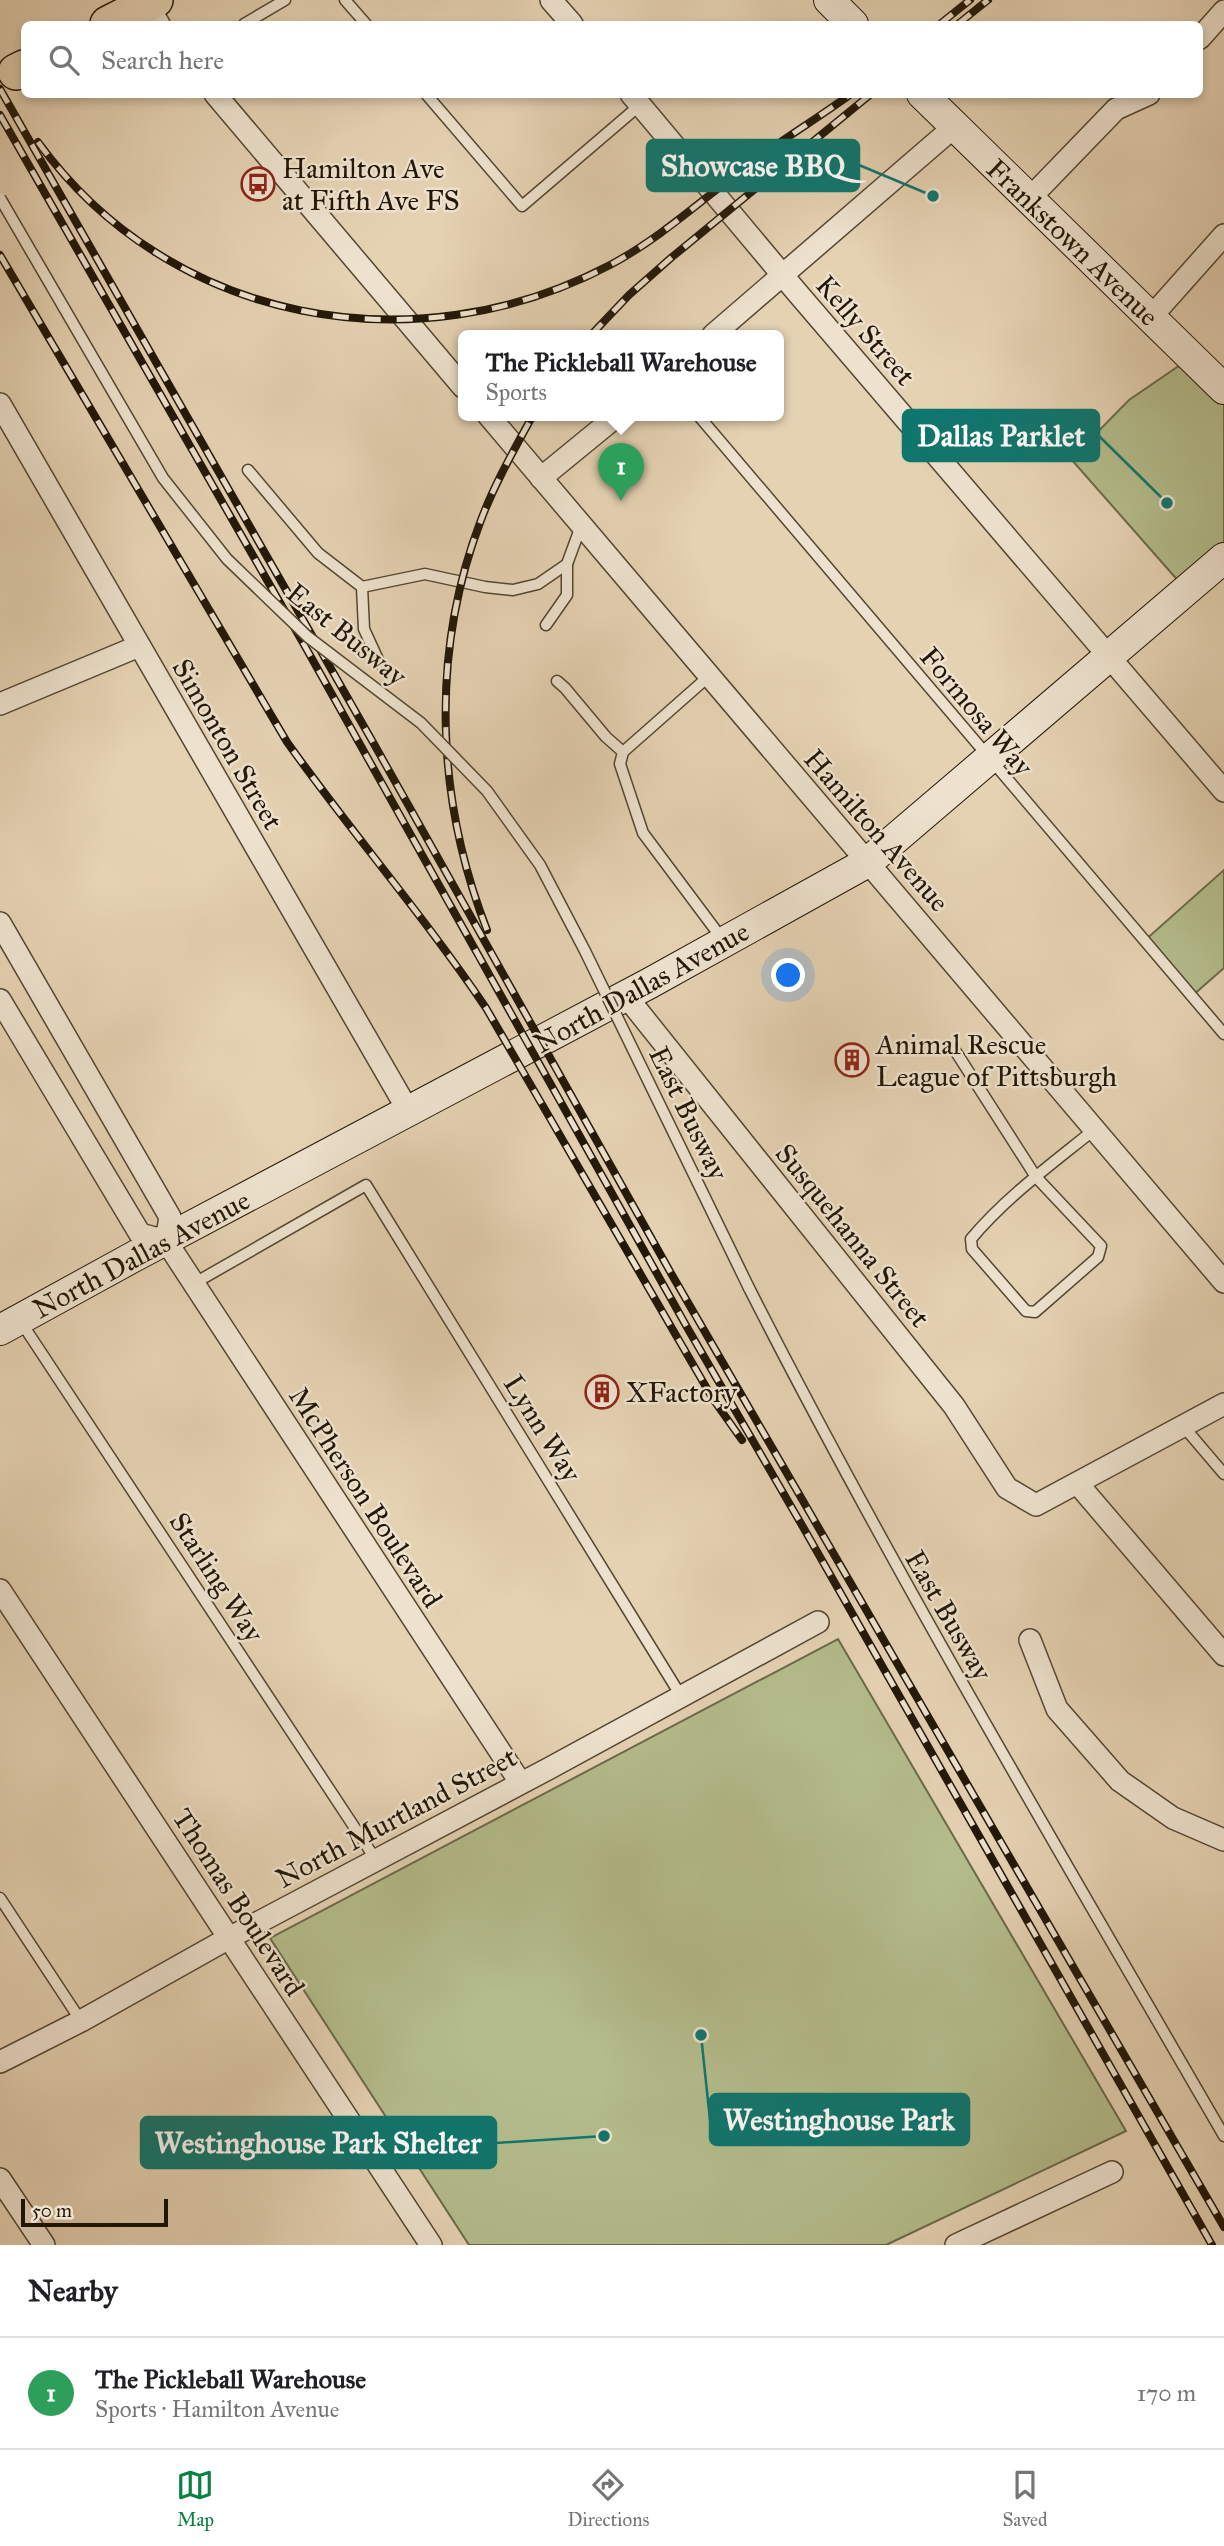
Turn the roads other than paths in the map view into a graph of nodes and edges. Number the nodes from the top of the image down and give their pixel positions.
1 (285, 0) edge
2 (345, 0) edge
3 (551, 0) edge
4 (829, 0) edge
5 (151, 7) edge
6 (1224, 11) edge
7 (116, 21) edge
8 (249, 21) edge
9 (363, 21) edge
10 (569, 21) edge
11 (850, 21) edge
12 (1203, 34) edge
13 (218, 98) edge
14 (429, 98) edge
15 (926, 98) edge
16 (1140, 98) edge
17 (636, 100) edge
18 (954, 127) junction
19 (0, 198) edge
20 (1030, 198) junction
21 (1224, 235) edge
22 (782, 275) junction
23 (1150, 317) junction
24 (719, 330) edge
25 (458, 380) edge
26 (1224, 389) edge
27 (0, 404) edge
28 (493, 421) edge
29 (611, 421) edge
30 (703, 421) edge
31 (248, 470) dead end
32 (541, 478) junction
33 (581, 526) junction
34 (1224, 558) edge
35 (567, 564) junction
36 (362, 587) junction
37 (545, 625) dead end
38 (139, 646) junction
39 (1108, 655) junction
40 (380, 664) dead end
41 (708, 677) junction
42 (556, 681) dead end
43 (0, 704) edge
44 (623, 752) junction
45 (989, 760) junction
46 (1224, 791) edge
47 (868, 862) junction
48 (0, 923) edge
49 (724, 943) junction
50 (41, 994) junction
51 (626, 996) junction
52 (4, 1006) edge
53 (1224, 1034) edge
54 (956, 1052) dead end
55 (409, 1112) junction
56 (1095, 1129) junction
57 (1036, 1177) junction
58 (166, 1241) junction
59 (1224, 1282) edge
60 (193, 1284) junction
61 (10, 1325) edge
62 (1224, 1404) edge
63 (1184, 1427) junction
64 (1224, 1474) edge
65 (1077, 1484) junction
66 (0, 1590) edge
67 (818, 1622) dead end
68 (1030, 1640) dead end
69 (1224, 1655) edge
70 (681, 1696) junction
71 (520, 1782) junction
72 (1224, 1840) edge
73 (376, 1860) junction
74 (0, 1898) edge
75 (229, 1938) junction
76 (81, 2021) junction
77 (0, 2062) edge
78 (1224, 2136) edge
79 (1112, 2172) dead end
80 (0, 2179) edge
81 (985, 2239) edge
82 (44, 2245) edge
83 (431, 2245) edge
84 (956, 2245) edge

1 - 8 lane
2 - 9 lane
3 - 10 street
4 - 11 main road
5 - 7 highway
6 - 12 street
13 - 25 street
14 - 17 lane
15 - 18 main road, Frankstown Avenue
16 - 20 street
17 - 22 street, Kelly Street
18 - 20 main road, Frankstown Avenue
18 - 22 street
19 - 78 lane, East Busway, bridge
20 - 23 main road, Frankstown Avenue
21 - 23 street
22 - 24 street
22 - 39 street, Kelly Street
23 - 26 main road, Frankstown Avenue
27 - 38 street, Simonton Street
28 - 32 street, Hamilton Avenue
29 - 32 street
30 - 45 lane, Formosa Way
31 - 36 lane
32 - 33 street, Hamilton Avenue
33 - 35 lane
33 - 41 street, Hamilton Avenue
34 - 39 main road, North Dallas Avenue
35 - 36 lane
35 - 37 lane
36 - 40 lane
38 - 43 street
38 - 55 street, Simonton Street
39 - 45 main road, North Dallas Avenue
39 - 46 street, Kelly Street
41 - 44 lane
41 - 47 street, Hamilton Avenue
42 - 44 lane
44 - 49 lane
45 - 47 main road, North Dallas Avenue
45 - 53 lane, Formosa Way
47 - 49 main road, North Dallas Avenue
47 - 56 street, Hamilton Avenue
48 - 50 street, McPherson Boulevard
49 - 51 main road, North Dallas Avenue
50 - 52 street
50 - 58 street, McPherson Boulevard
51 - 55 main road, North Dallas Avenue
51 - 65 street, Susquehanna Street
52 - 58 street
54 - 57 lane
55 - 58 main road, North Dallas Avenue
56 - 57 lane
56 - 59 street, Hamilton Avenue
57 - 57 lane
58 - 60 street, McPherson Boulevard
58 - 61 main road, North Dallas Avenue
60 - 70 lane, Lynn Way
60 - 71 street, McPherson Boulevard
61 - 73 lane, Starling Way
62 - 63 street
63 - 64 lane
63 - 65 street
65 - 69 street
66 - 75 street, Thomas Boulevard
67 - 70 street, North Murtland Street
68 - 72 street
70 - 71 street, North Murtland Street
71 - 73 street, North Murtland Street
73 - 75 street, North Murtland Street
74 - 76 lane
75 - 76 street, North Murtland Street
75 - 83 street, Thomas Boulevard
76 - 77 street, North Murtland Street
79 - 81 street
80 - 82 street
81 - 84 street

